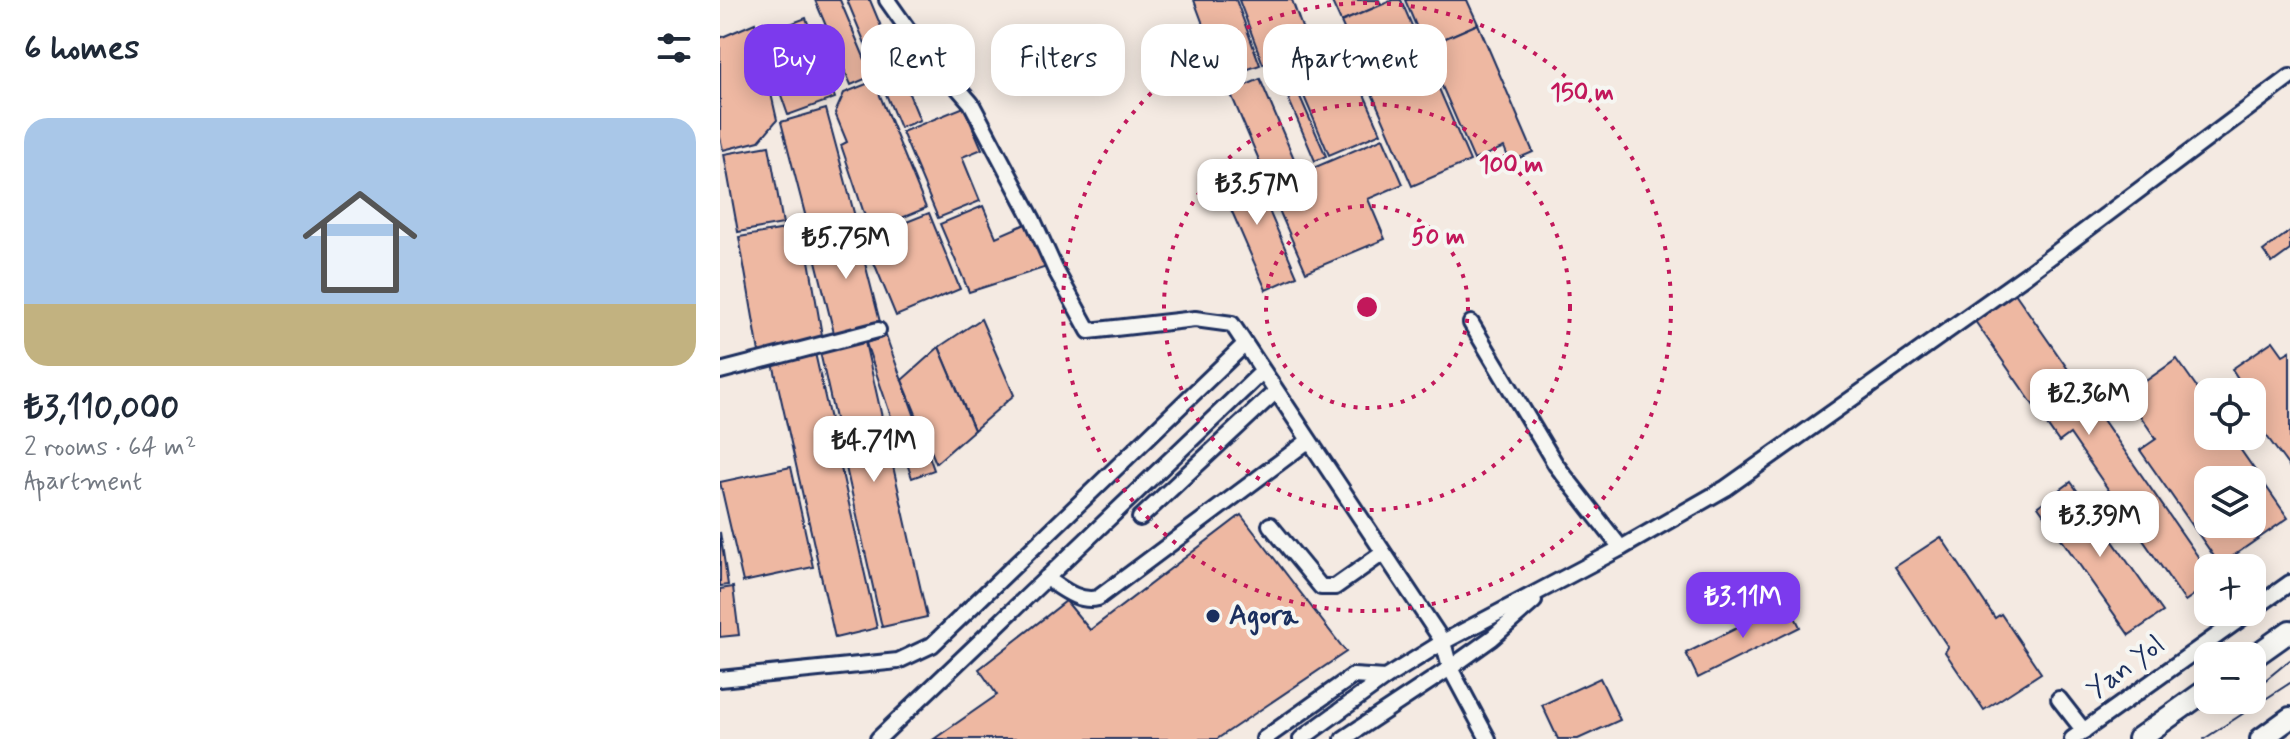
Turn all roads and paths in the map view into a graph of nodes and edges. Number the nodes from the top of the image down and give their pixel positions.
1 (887, 0) edge
2 (2290, 77) edge
3 (1471, 323) dead end
4 (878, 330) dead end
5 (1244, 345) junction
6 (720, 371) edge
7 (1262, 372) junction
8 (1275, 392) junction
9 (1308, 441) junction
10 (1140, 518) dead end
11 (1270, 525) dead end
12 (1621, 548) junction
13 (1383, 553) junction
14 (1046, 578) junction
15 (2290, 583) edge
16 (1553, 585) junction
17 (2266, 600) edge
18 (2230, 626) edge
19 (2290, 631) edge
20 (1443, 642) junction
21 (2266, 648) edge
22 (1450, 668) junction
23 (1385, 678) junction
24 (720, 679) edge
25 (2059, 699) dead end
26 (2194, 699) edge
27 (2290, 718) edge
28 (2078, 735) edge
29 (878, 739) edge
30 (1264, 739) edge
31 (1301, 739) edge
32 (1343, 739) edge
33 (1488, 739) edge
34 (2138, 739) edge
35 (2261, 739) edge

1 - 5 street
2 - 12 street
3 - 12 street
4 - 6 street
5 - 7 street
5 - 24 street
7 - 8 street
7 - 14 street
8 - 9 street
8 - 10 street
9 - 13 street
9 - 14 street
11 - 13 street
12 - 16 street
13 - 20 street
14 - 29 street
15 - 17 street, Yan Yol
16 - 20 street
16 - 22 street
18 - 28 street, Yan Yol
19 - 21 highway
20 - 22 street
20 - 23 street
22 - 32 street
22 - 33 street
23 - 30 street
23 - 31 street
25 - 28 street
26 - 34 highway
27 - 35 highway

